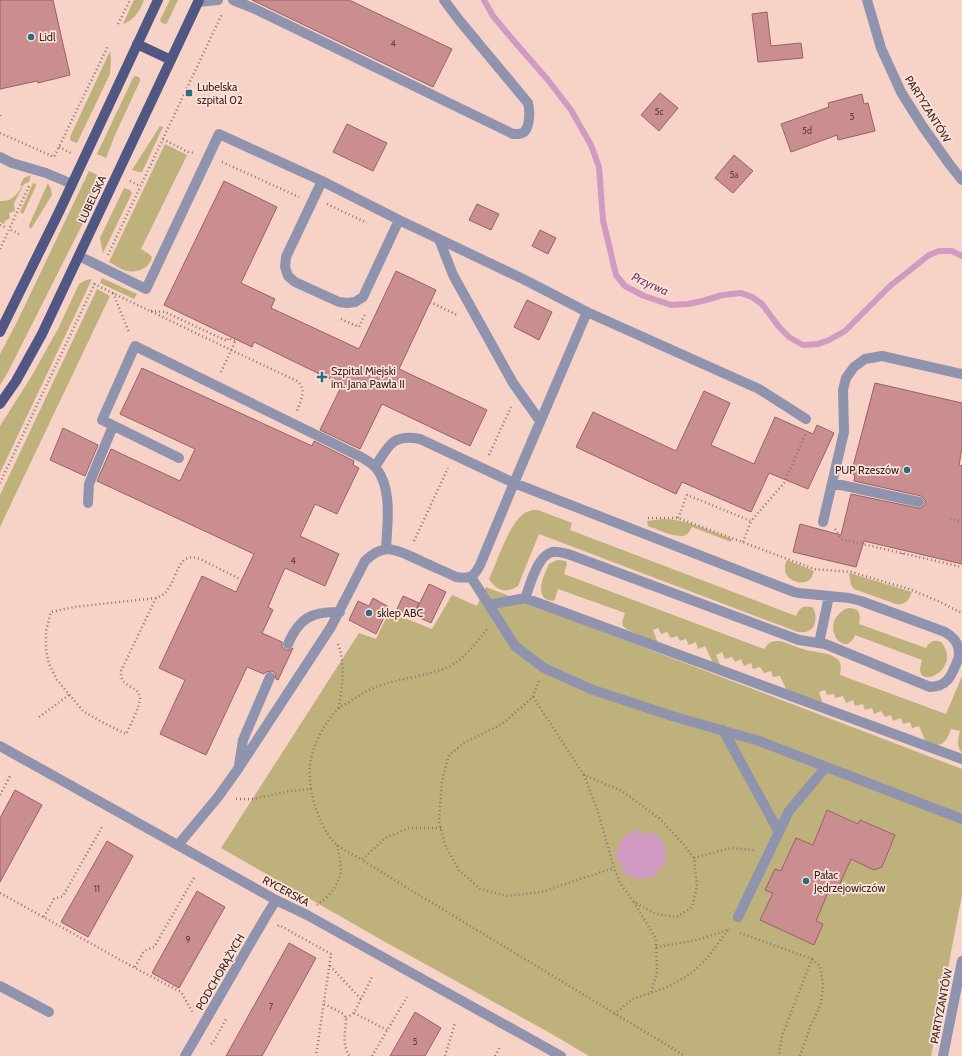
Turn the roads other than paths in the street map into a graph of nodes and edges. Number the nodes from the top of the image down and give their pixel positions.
1 (158, 0) edge
2 (218, 0) edge
3 (233, 0) edge
4 (444, 0) edge
5 (867, 0) edge
6 (199, 1) edge
7 (254, 4) edge
8 (137, 44) junction
9 (172, 60) junction
10 (0, 157) edge
11 (962, 180) edge
12 (322, 181) junction
13 (72, 184) junction
14 (399, 220) junction
15 (439, 239) junction
16 (79, 256) junction
17 (587, 312) junction
18 (0, 332) edge
19 (962, 374) edge
20 (0, 404) edge
21 (806, 419) road end
22 (540, 421) junction
23 (113, 426) junction
24 (179, 458) dead end
25 (375, 467) junction
26 (514, 483) junction
27 (832, 483) junction
28 (919, 502) dead end
29 (88, 504) dead end
30 (823, 522) road end
31 (386, 549) junction
32 (471, 577) junction
33 (829, 596) junction
34 (525, 598) junction
35 (489, 605) junction
36 (340, 612) junction
37 (819, 643) junction
38 (288, 644) dead end
39 (960, 657) edge
40 (270, 677) dead end
41 (723, 730) junction
42 (0, 746) edge
43 (962, 759) edge
44 (826, 767) junction
45 (238, 769) junction
46 (962, 820) edge
47 (779, 832) junction
48 (178, 845) junction
49 (276, 900) junction
50 (738, 917) road end
51 (962, 961) edge
52 (0, 986) edge
53 (49, 1012) dead end
54 (185, 1056) edge
55 (561, 1056) edge
56 (943, 1056) edge

1 - 8 main road
2 - 6 street
3 - 7 street
4 - 7 street
5 - 11 street, PARTYZANTÓW
6 - 9 main road, LUBELSKA
8 - 9 main road
8 - 13 main road
9 - 16 main road, LUBELSKA
10 - 13 street
12 - 14 street
12 - 14 street
12 - 16 street
13 - 18 main road
14 - 15 street
15 - 17 street
15 - 22 street
16 - 20 main road, LUBELSKA
17 - 21 street
17 - 22 street
19 - 27 street
22 - 26 street
23 - 24 street
23 - 25 street
23 - 29 street
25 - 26 street
25 - 31 street
26 - 32 street
26 - 33 street
27 - 28 street
27 - 30 street
31 - 32 street
31 - 36 street
32 - 35 street
33 - 37 street
33 - 39 street
34 - 35 street
34 - 37 street
34 - 43 street
35 - 41 street
36 - 38 street
36 - 45 street
37 - 39 street
40 - 45 street
41 - 44 street
41 - 47 street
42 - 48 street, RYCERSKA
44 - 46 street
44 - 47 street
45 - 48 street
47 - 50 street
48 - 49 street, RYCERSKA
49 - 54 street, PODCHORĄŻYCH
49 - 55 street, RYCERSKA
51 - 56 street, PARTYZANTÓW
52 - 53 street

